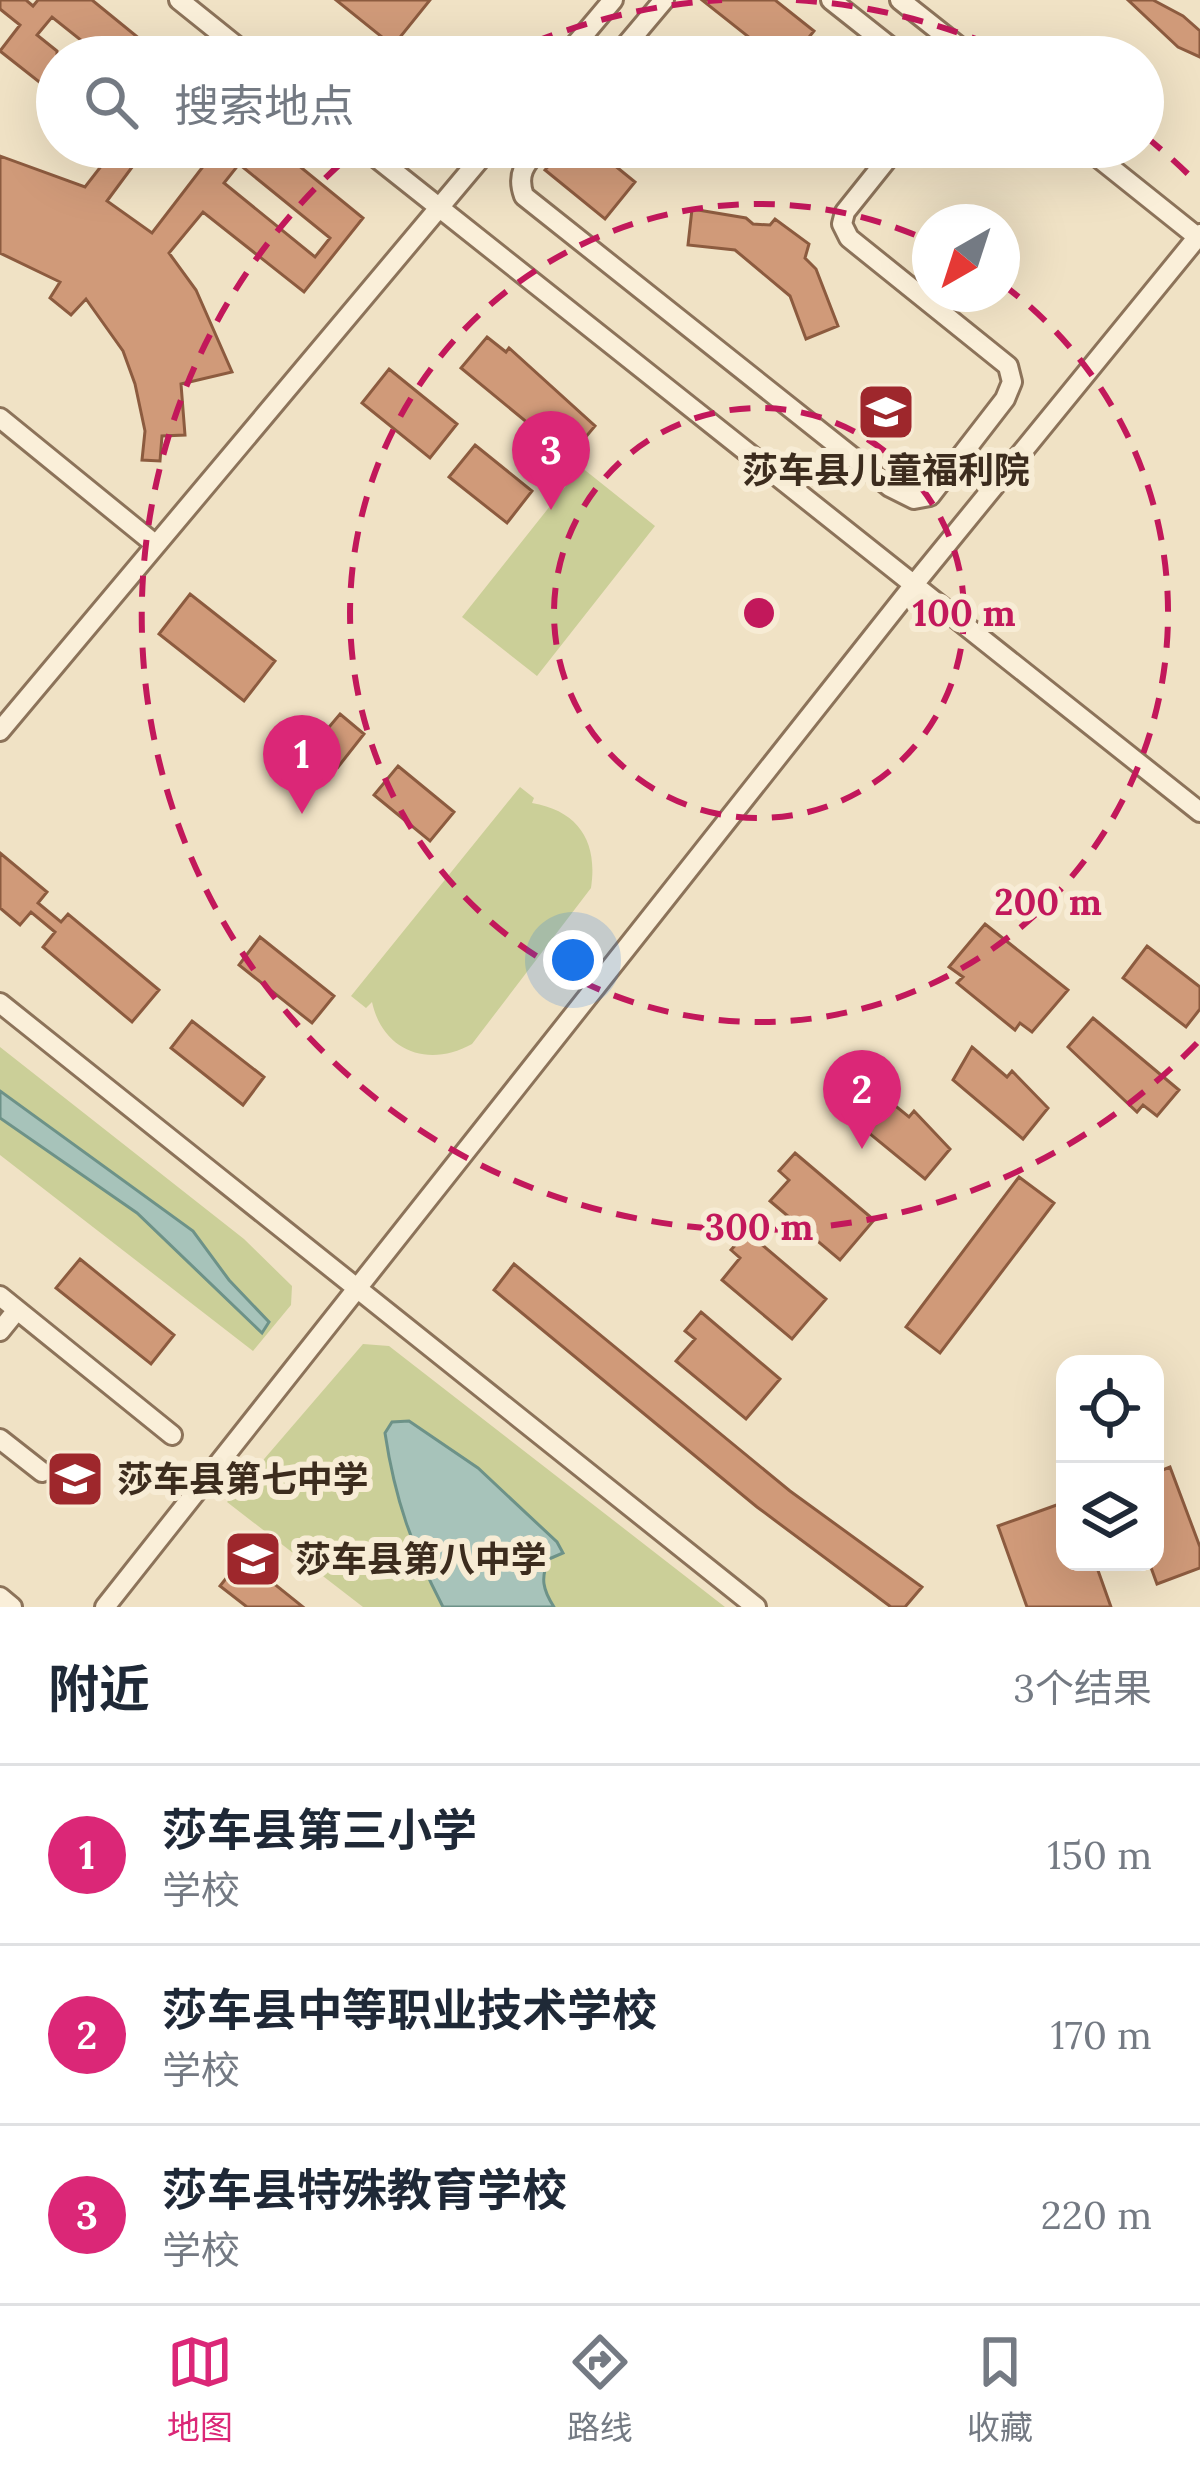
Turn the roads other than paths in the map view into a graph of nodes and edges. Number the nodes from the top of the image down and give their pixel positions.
1 (178, 0) edge
2 (613, 0) edge
3 (664, 0) edge
4 (831, 0) edge
5 (900, 0) edge
6 (223, 36) edge
7 (583, 36) edge
8 (634, 36) edge
9 (876, 36) edge
10 (944, 36) edge
11 (389, 168) edge
12 (472, 168) edge
13 (523, 168) edge
14 (880, 168) edge
15 (1111, 168) edge
16 (439, 208) junction
17 (1199, 237) edge
18 (0, 418) edge
19 (156, 545) junction
20 (916, 582) junction
21 (0, 731) edge
22 (1200, 812) edge
23 (0, 1003) edge
24 (356, 1287) junction
25 (0, 1296) edge
26 (17, 1310) junction
27 (0, 1331) edge
28 (172, 1435) dead end
29 (0, 1438) edge
30 (42, 1472) dead end
31 (0, 1598) edge
32 (12, 1607) edge
33 (105, 1607) edge
34 (755, 1607) edge

1 - 6 street
2 - 7 street
3 - 8 street
4 - 9 street
5 - 10 street
11 - 16 street
12 - 16 street
13 - 14 street
15 - 17 street
16 - 19 street
16 - 20 street
17 - 20 street
18 - 19 street
19 - 21 street
20 - 22 street
20 - 24 street
23 - 24 street
24 - 33 street
24 - 34 street
25 - 26 street
26 - 27 street
26 - 28 street
29 - 30 street
31 - 32 street

